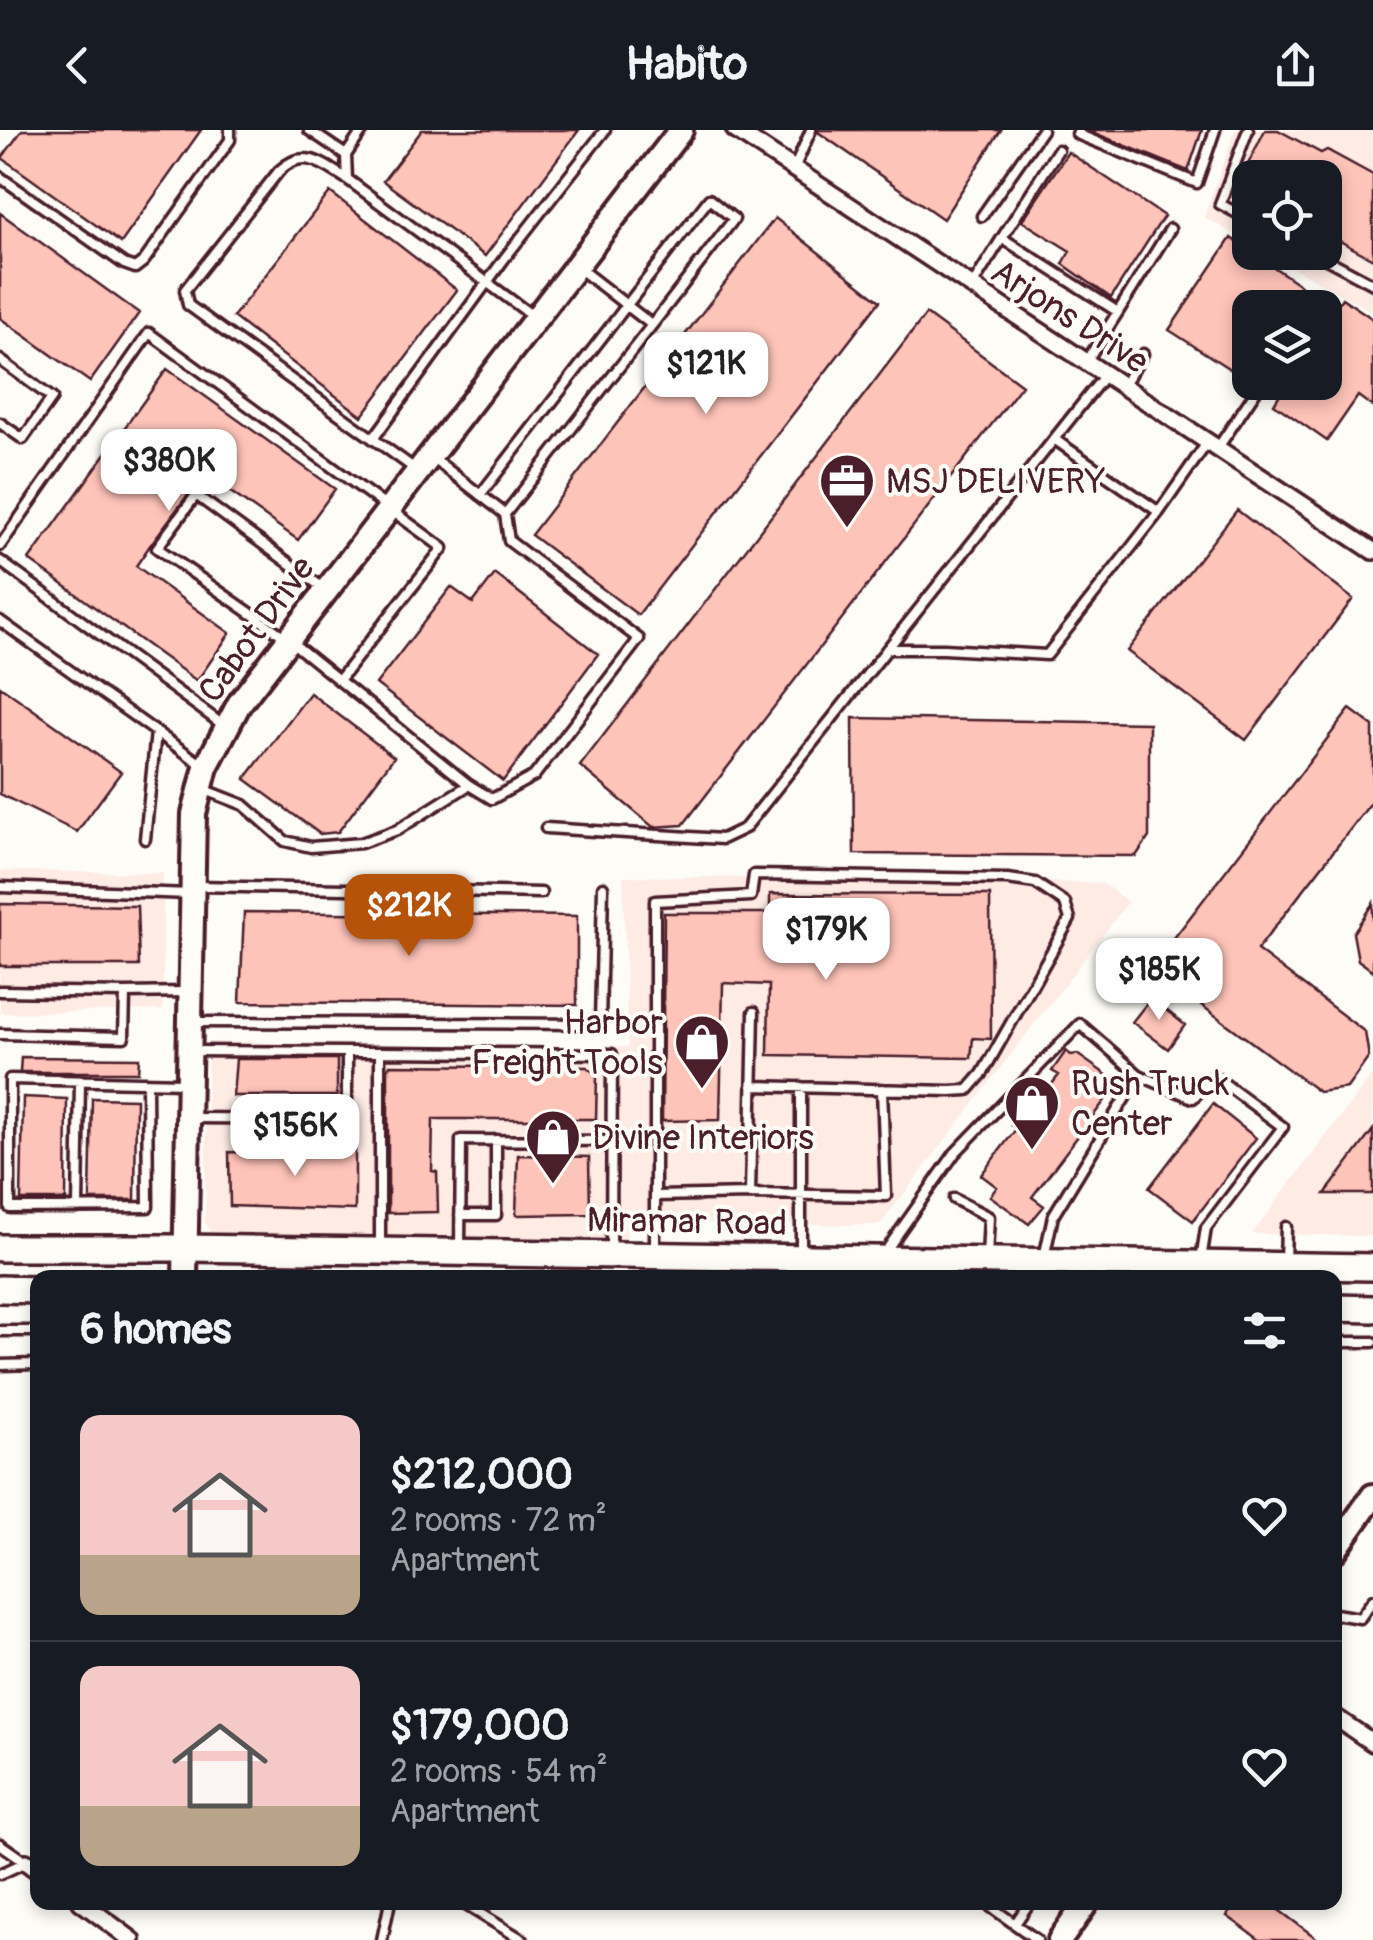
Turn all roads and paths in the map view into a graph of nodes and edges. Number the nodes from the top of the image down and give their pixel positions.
1 (230, 130) edge
2 (309, 130) edge
3 (363, 130) edge
4 (605, 130) edge
5 (682, 130) edge
6 (735, 130) edge
7 (811, 130) edge
8 (1042, 130) edge
9 (1079, 130) edge
10 (1215, 130) edge
11 (1248, 130) edge
12 (1058, 150) dead end
13 (346, 155) junction
14 (1237, 160) edge
15 (794, 169) junction
16 (1232, 172) edge
17 (0, 177) edge
18 (347, 179) junction
19 (1232, 210) edge
20 (982, 216) dead end
21 (1170, 229) dead end
22 (1002, 238) junction
23 (576, 266) junction
24 (1342, 267) edge
25 (486, 283) junction
26 (1373, 284) edge
27 (972, 286) junction
28 (627, 305) junction
29 (1118, 312) junction
30 (536, 319) junction
31 (652, 325) junction
32 (1143, 354) dead end
33 (0, 360) edge
34 (1086, 362) junction
35 (1105, 374) junction
36 (1123, 386) junction
37 (1248, 400) edge
38 (0, 423) edge
39 (373, 438) junction
40 (1054, 438) junction
41 (1213, 446) junction
42 (424, 464) junction
43 (480, 495) junction
44 (390, 508) junction
45 (1159, 512) junction
46 (506, 514) junction
47 (0, 546) edge
48 (1373, 551) edge
49 (0, 561) edge
50 (327, 590) junction
51 (0, 620) edge
52 (289, 640) junction
53 (887, 649) junction
54 (340, 679) junction
55 (227, 728) junction
56 (156, 732) junction
57 (202, 777) junction
58 (469, 786) junction
59 (546, 828) dead end
60 (145, 839) dead end
61 (0, 886) edge
62 (603, 888) dead end
63 (192, 890) junction
64 (541, 893) dead end
65 (0, 990) edge
66 (190, 992) junction
67 (125, 993) junction
68 (754, 1012) dead end
69 (190, 1022) junction
70 (0, 1034) edge
71 (189, 1051) junction
72 (348, 1052) junction
73 (380, 1052) junction
74 (1138, 1074) junction
75 (80, 1081) junction
76 (147, 1082) junction
77 (189, 1084) junction
78 (752, 1086) junction
79 (801, 1086) junction
80 (882, 1089) junction
81 (188, 1118) junction
82 (496, 1140) junction
83 (612, 1142) junction
84 (750, 1194) junction
85 (801, 1195) junction
86 (654, 1196) junction
87 (954, 1199) dead end
88 (78, 1208) junction
89 (460, 1214) junction
90 (1286, 1226) dead end
91 (0, 1248) edge
92 (186, 1248) junction
93 (380, 1252) junction
94 (460, 1253) junction
95 (611, 1255) junction
96 (655, 1256) junction
97 (801, 1258) junction
98 (880, 1260) junction
99 (986, 1261) junction
100 (1044, 1262) junction
101 (1201, 1265) junction
102 (1285, 1266) junction
103 (1373, 1268) edge
104 (185, 1270) edge
105 (0, 1290) edge
106 (30, 1290) edge
107 (1342, 1308) edge
108 (1373, 1309) edge
109 (0, 1331) edge
110 (30, 1331) edge
111 (1342, 1342) edge
112 (1373, 1342) edge
113 (30, 1364) edge
114 (0, 1365) edge
115 (1373, 1496) edge
116 (1342, 1540) edge
117 (1373, 1600) edge
118 (1342, 1615) edge
119 (1342, 1722) edge
120 (1373, 1744) edge
121 (0, 1844) edge
122 (30, 1866) edge
123 (30, 1867) edge
124 (0, 1874) edge
125 (92, 1910) edge
126 (388, 1910) edge
127 (474, 1910) edge
128 (995, 1910) edge
129 (1025, 1910) edge
130 (1081, 1910) edge
131 (1015, 1924) junction
132 (132, 1940) edge
133 (382, 1940) edge
134 (523, 1940) edge
135 (1038, 1940) edge
136 (1060, 1940) edge

1 - 17 lane
2 - 13 lane
3 - 13 lane
4 - 25 lane
5 - 23 street, Cabot Drive
6 - 15 street, Arjons Drive
7 - 15 lane
8 - 20 lane
9 - 10 lane
11 - 14 lane
12 - 22 lane
13 - 18 lane
15 - 27 street, Arjons Drive
16 - 19 lane
18 - 25 lane
18 - 39 lane
21 - 29 lane
22 - 27 lane
22 - 29 lane
23 - 28 lane
23 - 30 street, Cabot Drive
24 - 26 lane
25 - 30 lane
25 - 39 lane
27 - 34 street, Arjons Drive
28 - 31 lane
28 - 31 lane
28 - 43 lane
29 - 34 lane
30 - 42 street, Cabot Drive
31 - 46 lane
32 - 36 lane
33 - 38 lane
34 - 35 street, Arjons Drive
35 - 36 street, Arjons Drive
35 - 40 lane
36 - 41 street, Arjons Drive
37 - 41 lane
39 - 42 lane
40 - 45 lane
40 - 53 lane
41 - 45 lane
41 - 48 street, Arjons Drive
42 - 43 lane
42 - 44 street, Cabot Drive
43 - 46 lane
44 - 47 lane
44 - 50 street, Cabot Drive
44 - 54 lane
45 - 53 lane
46 - 58 lane
49 - 55 lane
50 - 52 street, Cabot Drive
50 - 52 lane
51 - 56 lane
52 - 54 lane
52 - 55 street, Cabot Drive
53 - 59 lane
54 - 58 lane
55 - 57 street, Cabot Drive
56 - 57 lane
56 - 60 lane
57 - 58 lane
57 - 63 street, Cabot Drive
61 - 63 lane
62 - 69 lane
63 - 64 lane
63 - 66 street, Cabot Drive
65 - 67 lane
66 - 67 lane
66 - 69 street, Cabot Drive
67 - 70 lane
68 - 78 lane
69 - 71 street, Cabot Drive
71 - 72 lane
71 - 77 street, Cabot Drive
72 - 73 lane
72 - 81 lane
73 - 83 lane
73 - 93 lane
74 - 98 lane
74 - 100 lane
74 - 101 lane
75 - 76 lane
75 - 88 lane
75 - 88 lane
76 - 77 lane
76 - 88 lane
77 - 81 street, Cabot Drive
78 - 79 lane
78 - 84 lane
79 - 80 lane
79 - 85 lane
80 - 85 lane
80 - 86 lane
81 - 92 street, Cabot Drive
82 - 83 lane
82 - 89 lane
82 - 89 lane
83 - 95 lane
84 - 85 lane
84 - 86 lane
85 - 97 lane
86 - 96 lane
87 - 99 lane
89 - 94 lane
90 - 102 lane
91 - 92 main road, Miramar Road
92 - 93 main road, Miramar Road
92 - 104 street, Cabot Drive
93 - 94 main road, Miramar Road
94 - 95 main road, Miramar Road
95 - 96 main road, Miramar Road
96 - 97 main road, Miramar Road
97 - 98 main road, Miramar Road
98 - 99 main road, Miramar Road
99 - 100 main road, Miramar Road
100 - 101 main road, Miramar Road
101 - 102 main road, Miramar Road
102 - 103 main road, Miramar Road
105 - 106 main road
107 - 108 main road
109 - 110 lane
111 - 112 lane
113 - 114 lane
115 - 116 street
117 - 118 lane
119 - 120 street
121 - 122 lane
123 - 124 lane
125 - 132 street
126 - 133 lane
127 - 134 lane
128 - 131 lane
129 - 131 lane
130 - 136 street
131 - 135 lane

